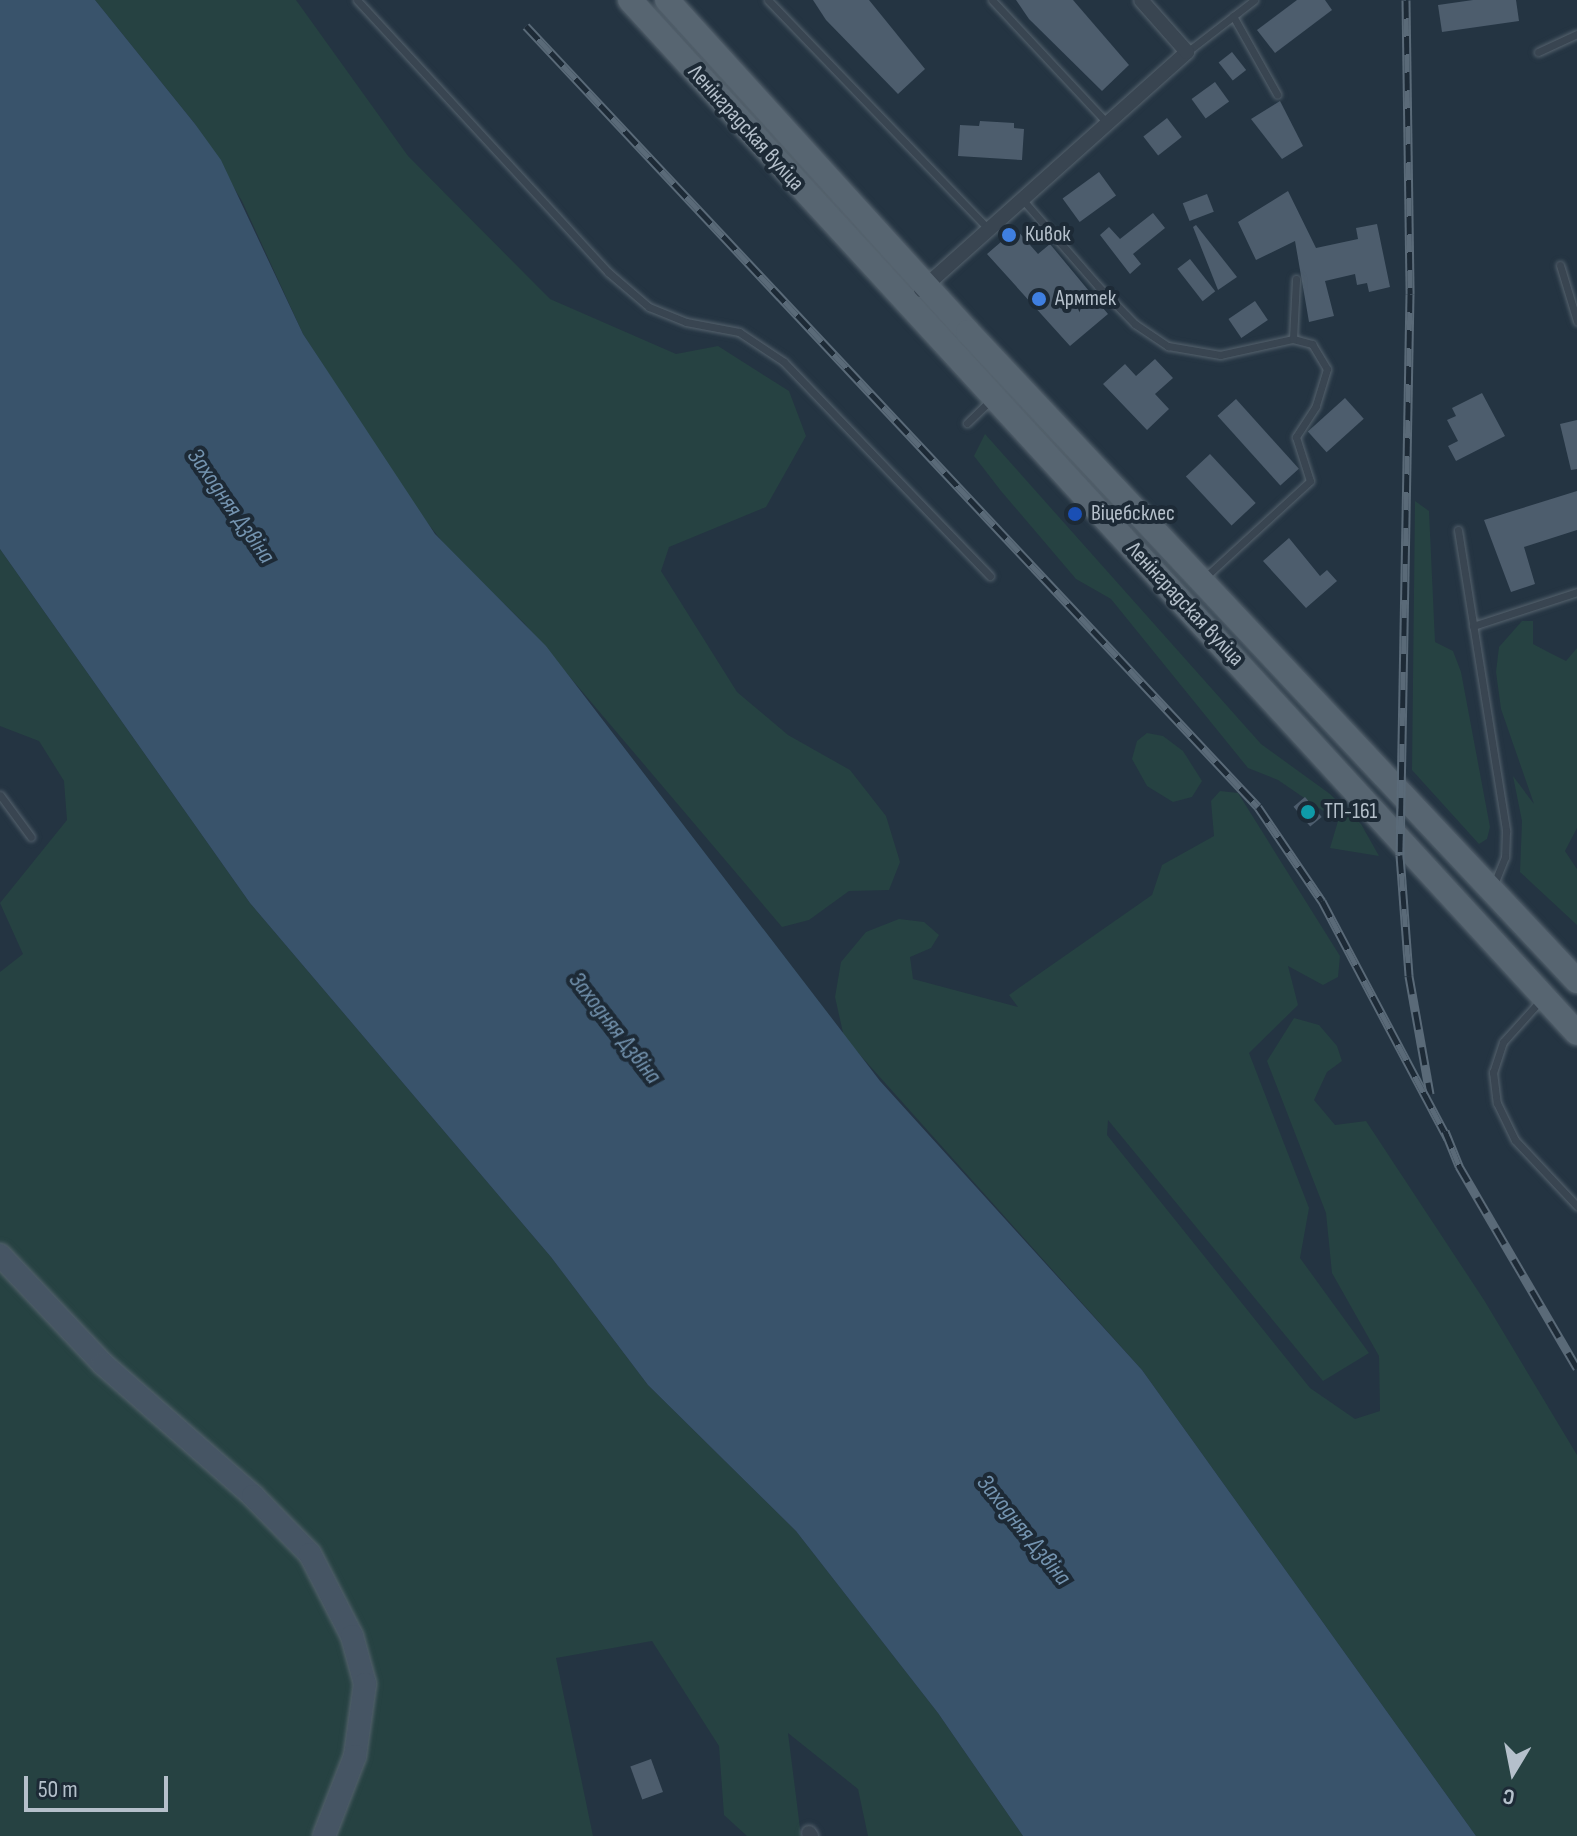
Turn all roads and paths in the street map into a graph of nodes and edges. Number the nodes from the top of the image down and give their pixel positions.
1 (357, 0) edge
2 (630, 0) edge
3 (667, 0) edge
4 (768, 0) edge
5 (992, 0) edge
6 (1141, 0) edge
7 (1254, 0) edge
8 (1233, 16) junction
9 (1577, 34) edge
10 (1187, 52) junction
11 (1538, 52) dead end
12 (740, 78) junction
13 (1277, 94) dead end
14 (718, 96) junction
15 (1107, 123) junction
16 (1022, 199) junction
17 (988, 229) junction
18 (1560, 265) dead end
19 (1296, 279) dead end
20 (925, 286) junction
21 (906, 304) junction
22 (1577, 321) edge
23 (1293, 339) junction
24 (993, 399) junction
25 (967, 423) dead end
26 (1458, 530) dead end
27 (990, 576) dead end
28 (1202, 580) junction
29 (1577, 592) edge
30 (1473, 626) junction
31 (0, 795) edge
32 (31, 837) dead end
33 (1493, 886) junction
34 (1565, 984) edge
35 (1577, 1033) edge
36 (1577, 1206) edge
37 (0, 1255) edge
38 (324, 1836) edge

1 - 27 lane
2 - 14 main road, Ленінградская вуліца
3 - 12 main road, Ленінградская вуліца
4 - 17 lane
5 - 15 lane
6 - 10 street
7 - 8 lane
8 - 10 lane
8 - 13 lane
9 - 11 lane
10 - 15 street
12 - 14 street
12 - 20 main road, Ленінградская вуліца
14 - 21 main road, Ленінградская вуліца
15 - 16 street
16 - 17 street
16 - 23 lane
17 - 20 street
18 - 22 lane
19 - 23 lane
20 - 21 street
20 - 28 main road, Ленінградская вуліца
21 - 24 main road, Ленінградская вуліца
23 - 28 lane
24 - 25 lane
24 - 34 main road, Ленінградская вуліца
26 - 30 lane
28 - 33 main road, Ленінградская вуліца
29 - 30 lane
30 - 33 lane
31 - 32 lane
33 - 34 main road, Ленінградская вуліца
34 - 35 main road, Ленінградская вуліца
34 - 36 lane
37 - 38 street

